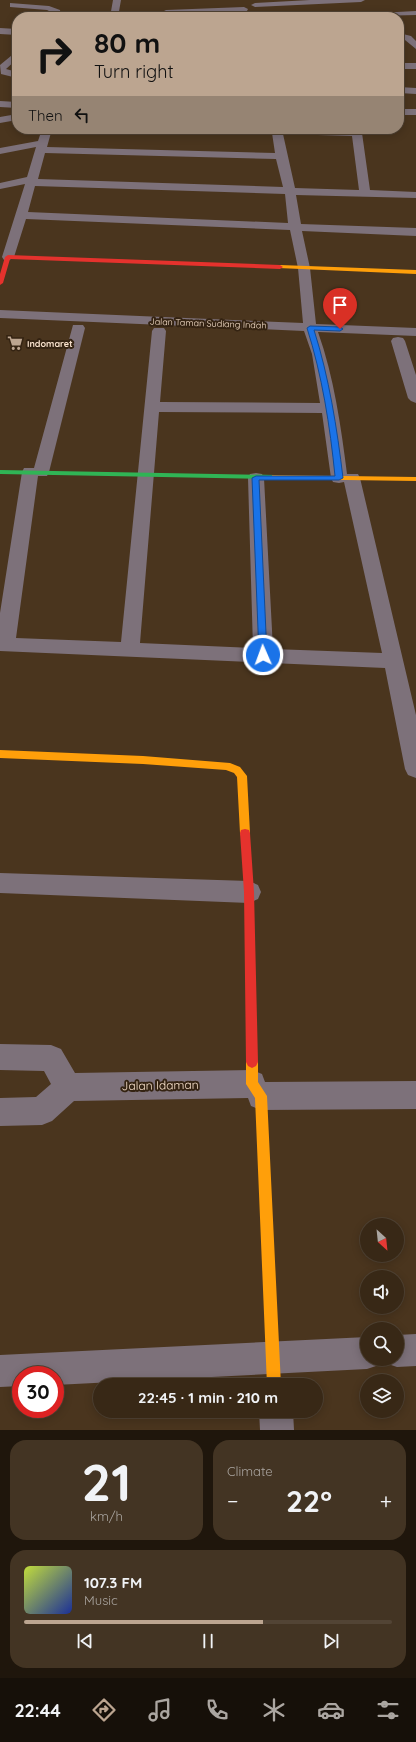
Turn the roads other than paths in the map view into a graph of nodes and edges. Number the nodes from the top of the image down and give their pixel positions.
1 (118, 0) edge
2 (223, 0) edge
3 (357, 0) edge
4 (361, 0) edge
5 (310, 1) edge
6 (13, 5) dead end
7 (255, 5) dead end
8 (244, 9) dead end
9 (222, 10) junction
10 (166, 11) edge
11 (57, 12) edge
12 (115, 12) edge
13 (367, 12) edge
14 (416, 13) edge
15 (404, 14) edge
16 (0, 31) edge
17 (12, 32) edge
18 (416, 35) edge
19 (404, 36) edge
20 (404, 37) edge
21 (416, 46) edge
22 (12, 59) edge
23 (404, 66) edge
24 (416, 66) edge
25 (12, 74) edge
26 (404, 90) edge
27 (416, 91) edge
28 (0, 104) edge
29 (12, 104) edge
30 (404, 112) edge
31 (416, 112) edge
32 (12, 118) edge
33 (0, 120) edge
34 (46, 134) edge
35 (279, 134) edge
36 (357, 134) edge
37 (42, 146) junction
38 (0, 151) edge
39 (281, 156) junction
40 (31, 181) junction
41 (0, 186) edge
42 (290, 191) junction
43 (365, 193) junction
44 (416, 195) edge
45 (19, 218) junction
46 (6, 223) dead end
47 (295, 227) junction
48 (416, 232) edge
49 (8, 257) junction
50 (304, 268) junction
51 (416, 272) edge
52 (0, 283) edge
53 (0, 314) edge
54 (0, 324) edge
55 (78, 328) junction
56 (159, 331) junction
57 (416, 332) edge
58 (311, 333) junction
59 (398, 341) junction
60 (416, 342) edge
61 (416, 398) edge
62 (152, 407) junction
63 (328, 408) junction
64 (0, 472) edge
65 (36, 472) junction
66 (146, 474) junction
67 (256, 478) junction
68 (346, 478) junction
69 (416, 480) edge
70 (3, 644) edge
71 (130, 649) junction
72 (263, 655) junction
73 (393, 661) junction
74 (413, 729) edge
75 (0, 754) edge
76 (416, 768) edge
77 (0, 883) edge
78 (249, 892) junction
79 (0, 1057) edge
80 (68, 1087) junction
81 (256, 1090) junction
82 (416, 1095) edge
83 (0, 1112) edge
84 (416, 1350) edge
85 (404, 1351) edge
86 (360, 1353) edge
87 (0, 1372) edge
88 (273, 1372) edge
89 (276, 1418) edge
90 (277, 1430) edge

1 - 12 street
2 - 9 street
3 - 4 street
3 - 5 street
3 - 13 street
5 - 7 street
6 - 11 street
8 - 9 street
9 - 10 street
14 - 15 street
16 - 17 street
18 - 19 street
20 - 21 street
22 - 25 street
23 - 24 street
26 - 27 street
28 - 29 street
30 - 31 street
32 - 33 street
34 - 37 street
35 - 39 street
36 - 43 street
37 - 38 street
37 - 39 street
37 - 40 street
39 - 42 street
40 - 41 street
40 - 42 street
40 - 45 street
42 - 43 street
42 - 47 street
43 - 44 street
45 - 46 street
45 - 47 street
45 - 49 street
47 - 48 street
47 - 50 street
49 - 50 street
49 - 52 street
50 - 51 street
50 - 58 street
53 - 58 street, Jalan Taman Sudiang Indah
54 - 55 street
55 - 56 street
55 - 65 street
56 - 58 street
56 - 62 street
57 - 58 street, Jalan Taman Sudiang Indah
58 - 59 street
58 - 63 street
59 - 60 street
59 - 61 street
62 - 63 street
62 - 66 street
63 - 68 street
64 - 65 street
65 - 66 street
65 - 70 street
66 - 67 street
66 - 71 street
67 - 68 street
67 - 72 street
68 - 69 street
68 - 73 street
70 - 71 street
71 - 72 street
72 - 73 street
73 - 74 street
74 - 76 street
75 - 78 street
77 - 78 street
78 - 81 street
79 - 80 street
80 - 81 street, Jalan Idaman
80 - 83 street
81 - 82 street, Jalan Idaman
81 - 88 street
84 - 85 street
86 - 88 street
87 - 88 street
89 - 90 street

